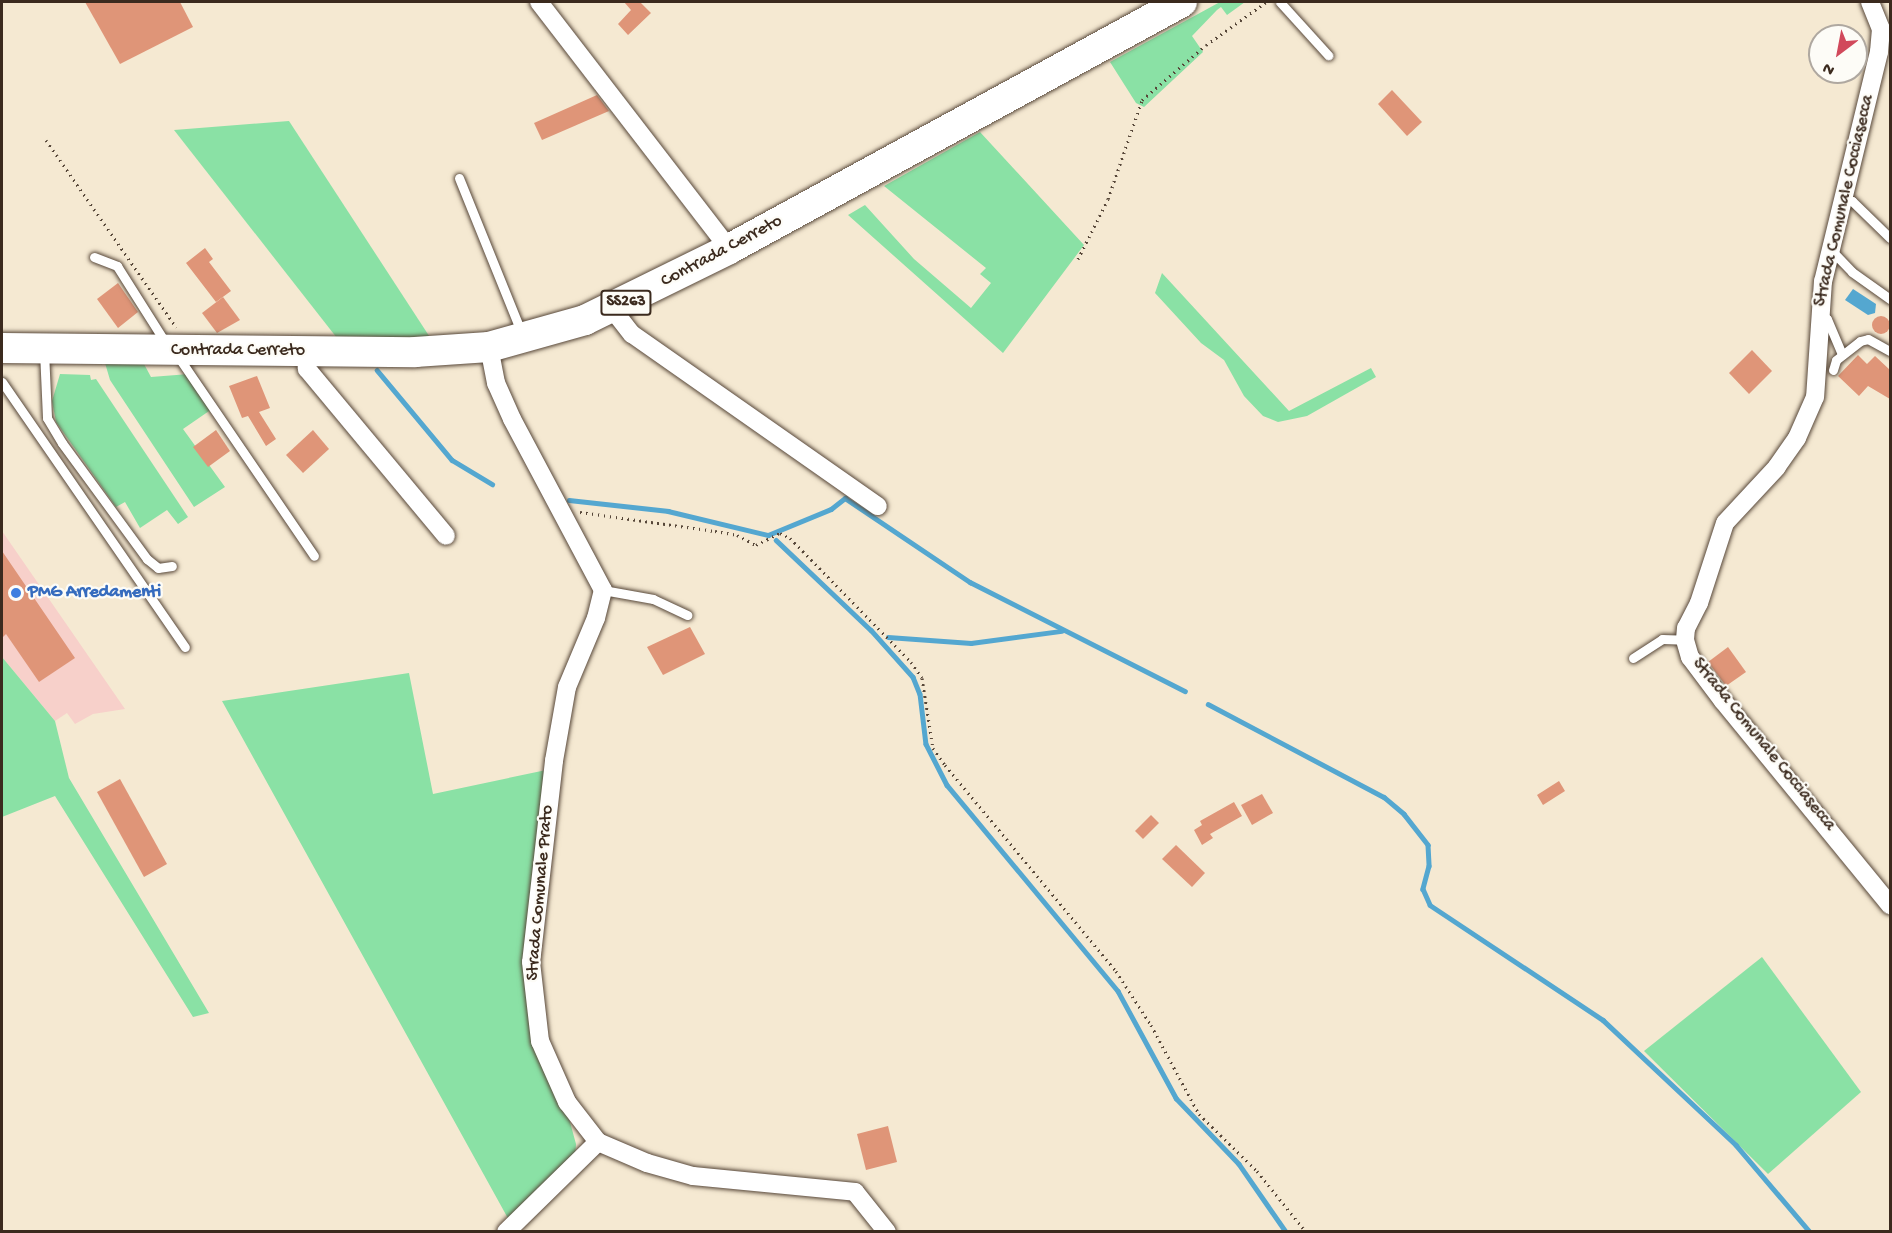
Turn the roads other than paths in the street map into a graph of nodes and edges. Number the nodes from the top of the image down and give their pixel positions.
1 (539, 2) edge
2 (1182, 2) edge
3 (1280, 2) edge
4 (1870, 2) edge
5 (1886, 32) edge
6 (1328, 55) dead end
7 (459, 178) dead end
8 (1843, 200) junction
9 (1890, 238) edge
10 (729, 249) junction
11 (1831, 250) junction
12 (94, 257) dead end
13 (1890, 299) edge
14 (613, 310) junction
15 (1819, 316) junction
16 (523, 337) junction
17 (489, 347) junction
18 (2, 348) edge
19 (44, 349) junction
20 (179, 351) junction
21 (1890, 351) edge
22 (306, 352) junction
23 (1842, 354) junction
24 (1833, 370) dead end
25 (2, 382) edge
26 (878, 506) dead end
27 (446, 536) dead end
28 (314, 556) dead end
29 (172, 566) dead end
30 (603, 590) junction
31 (687, 615) dead end
32 (1685, 640) junction
33 (185, 647) dead end
34 (1633, 658) dead end
35 (1890, 905) edge
36 (598, 1142) junction
37 (506, 1232) edge
38 (887, 1232) edge

1 - 10 street
2 - 10 main road, Contrada Cerreto / SS263
3 - 6 lane
4 - 5 street, Strada Comunale Cocciasecca
5 - 8 street, Strada Comunale Cocciasecca
7 - 16 lane
8 - 9 lane
8 - 11 street, Strada Comunale Cocciasecca
10 - 14 main road, Contrada Cerreto / SS263
11 - 13 lane
11 - 15 street, Strada Comunale Cocciasecca
12 - 20 lane
14 - 16 main road, Contrada Cerreto / SS263
14 - 26 street
15 - 23 lane
15 - 32 street, Strada Comunale Cocciasecca
16 - 17 main road, Contrada Cerreto / SS263
17 - 22 main road, Contrada Cerreto / SS263
17 - 30 street
18 - 19 main road, Contrada Cerreto / SS263
19 - 20 main road, Contrada Cerreto / SS263
19 - 29 lane
20 - 22 main road, Contrada Cerreto / SS263
20 - 28 lane
21 - 23 lane
22 - 27 street
23 - 24 lane
25 - 33 lane
30 - 31 lane
30 - 36 street, Strada Comunale Prato
32 - 34 lane
32 - 35 street, Strada Comunale Cocciasecca
36 - 37 street
36 - 38 street, Strada Comunale Prato

